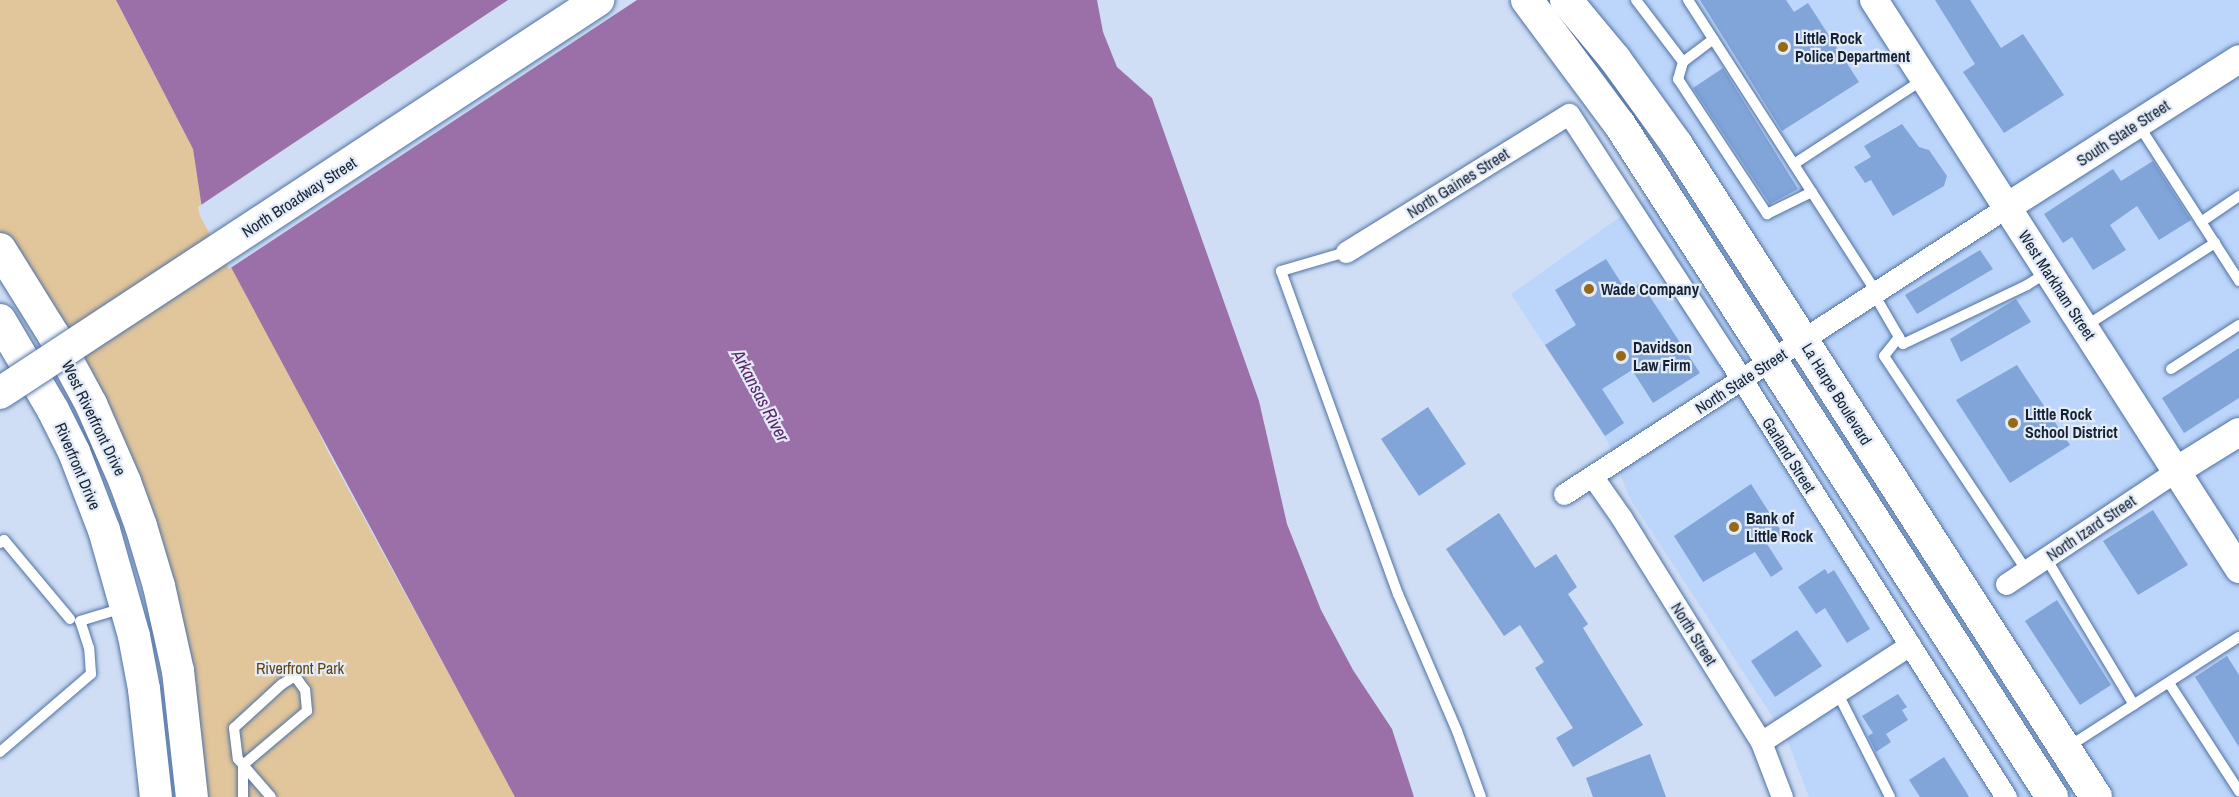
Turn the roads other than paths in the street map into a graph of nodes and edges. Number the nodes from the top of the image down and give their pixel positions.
1 (598, 0) edge
2 (1507, 0) edge
3 (1527, 0) edge
4 (1566, 0) edge
5 (1636, 0) edge
6 (1688, 0) edge
7 (1874, 0) edge
8 (1713, 39) junction
9 (2239, 59) edge
10 (1683, 62) junction
11 (1924, 79) junction
12 (1569, 114) joint
13 (2138, 123) junction
14 (1645, 163) junction
15 (1794, 164) junction
16 (1812, 192) junction
17 (2239, 196) edge
18 (2007, 207) junction
19 (2201, 222) junction
20 (2215, 243) junction
21 (0, 249) edge
22 (1346, 252) joint
23 (2048, 272) junction
24 (2239, 281) edge
25 (1875, 293) junction
26 (0, 320) edge
27 (2239, 325) edge
28 (2084, 327) junction
29 (1899, 337) junction
30 (1802, 340) junction
31 (1773, 361) junction
32 (2171, 369) dead end
33 (1742, 381) junction
34 (0, 393) edge
35 (2239, 432) edge
36 (2176, 471) junction
37 (1593, 477) junction
38 (1564, 494) dead end
39 (0, 543) edge
40 (2046, 558) junction
41 (2239, 569) edge
42 (2026, 570) junction
43 (2006, 584) dead end
44 (129, 615) junction
45 (70, 619) dead end
46 (2239, 637) edge
47 (1910, 645) junction
48 (2169, 683) junction
49 (1838, 694) junction
50 (2134, 705) junction
51 (1761, 742) junction
52 (2065, 749) junction
53 (0, 752) edge
54 (243, 765) junction
55 (2239, 791) edge
56 (156, 797) edge
57 (192, 797) edge
58 (243, 797) edge
59 (271, 797) edge
60 (1481, 797) edge
61 (1782, 797) edge
62 (1890, 797) edge
63 (2006, 797) edge
64 (2052, 797) edge
65 (2096, 797) edge

1 - 34 main road, North Broadway Street, bridge
2 - 14 main road
3 - 14 main road
4 - 30 main road, La Harpe Boulevard
5 - 10 lane
6 - 8 lane
7 - 11 street, West Markham Street
8 - 10 lane
8 - 15 lane
9 - 13 street, South State Street
10 - 16 lane
11 - 15 lane
11 - 18 street, West Markham Street
12 - 22 street, North Gaines Street
12 - 33 street, Garland Street
13 - 18 street, South State Street
13 - 19 lane
14 - 31 main road
15 - 16 lane
16 - 25 lane
17 - 19 lane
18 - 23 street, West Markham Street
18 - 25 street, North State Street
19 - 20 lane
20 - 24 lane
20 - 28 lane
21 - 57 main road, West Riverfront Drive
22 - 60 lane
23 - 28 street, West Markham Street
23 - 29 lane
25 - 29 lane
25 - 30 street, North State Street
26 - 44 main road, Riverfront Drive
27 - 32 lane
28 - 36 street, West Markham Street
29 - 42 lane
30 - 31 street, North State Street
30 - 52 main road, La Harpe Boulevard
31 - 33 street, North State Street
31 - 64 main road
33 - 37 street, North State Street
33 - 47 street, Garland Street
35 - 36 street
36 - 40 street, North Izard Street
36 - 41 street, West Markham Street
37 - 38 street, North State Street
37 - 51 street, North Street
39 - 45 lane
40 - 42 street, North Izard Street
40 - 50 lane
42 - 43 street, North Izard Street
44 - 53 lane
44 - 56 main road
46 - 48 lane
47 - 49 street
47 - 63 street, Garland Street
48 - 50 lane
48 - 55 lane
49 - 51 street
49 - 62 lane
50 - 52 lane
51 - 61 street, North Street
52 - 65 main road, La Harpe Boulevard
54 - 54 lane
54 - 58 lane
54 - 59 lane

